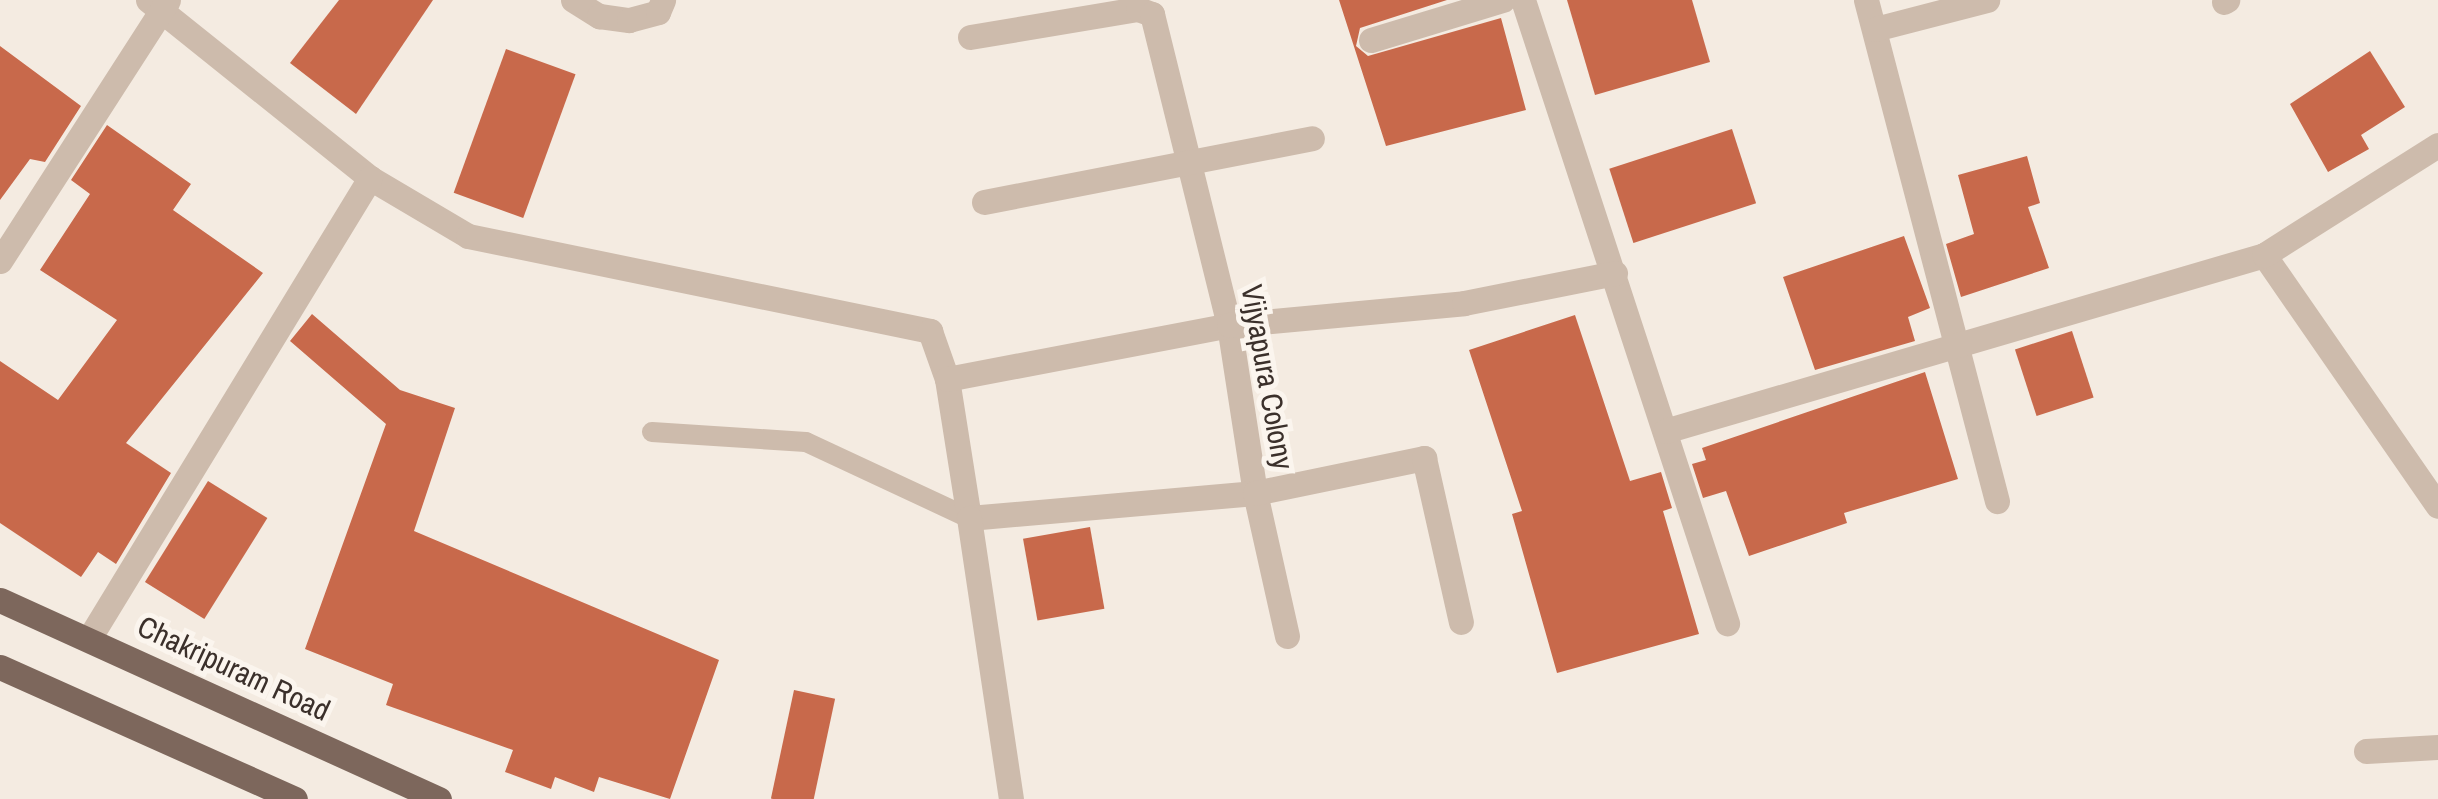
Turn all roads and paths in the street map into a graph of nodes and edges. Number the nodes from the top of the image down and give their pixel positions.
1 (573, 0) edge
2 (664, 0) edge
3 (1502, 0) edge
4 (1523, 0) edge
5 (1866, 0) edge
6 (1987, 0) edge
7 (159, 3) edge
8 (1875, 30) junction
9 (970, 37) dead end
10 (1371, 40) dead end
11 (1312, 138) dead end
12 (2438, 145) edge
13 (1192, 159) junction
14 (370, 178) junction
15 (984, 202) dead end
16 (2264, 255) junction
17 (0, 261) edge
18 (1615, 273) junction
19 (1229, 324) junction
20 (1957, 346) junction
21 (947, 379) junction
22 (1665, 431) junction
23 (652, 432) dead end
24 (1254, 494) junction
25 (1998, 501) dead end
26 (2438, 506) edge
27 (969, 518) junction
28 (0, 600) edge
29 (1461, 622) dead end
30 (1727, 623) dead end
31 (1287, 636) dead end
32 (90, 638) junction
33 (0, 666) edge
34 (2438, 747) edge
35 (2366, 751) dead end
36 (295, 799) edge
37 (439, 799) edge
38 (1011, 799) edge

1 - 2 street
3 - 10 street
4 - 18 street
5 - 8 street
6 - 8 street
7 - 14 street
7 - 17 street
8 - 20 street
9 - 13 street, Vijyapura Colony
11 - 13 street
12 - 16 street
13 - 15 street
13 - 19 street, Vijyapura Colony
14 - 21 street
14 - 32 street
16 - 20 street
16 - 26 street
18 - 19 street
18 - 22 street
19 - 21 street
19 - 24 street, Vijyapura Colony
20 - 22 street
20 - 25 street
21 - 27 street
22 - 30 street
23 - 27 lane
24 - 27 street, Vijyapura Colony
24 - 29 street
24 - 31 street
27 - 38 street
28 - 32 main road, Chakripuram Road
32 - 37 main road, Chakripuram Road
33 - 36 main road
34 - 35 street

